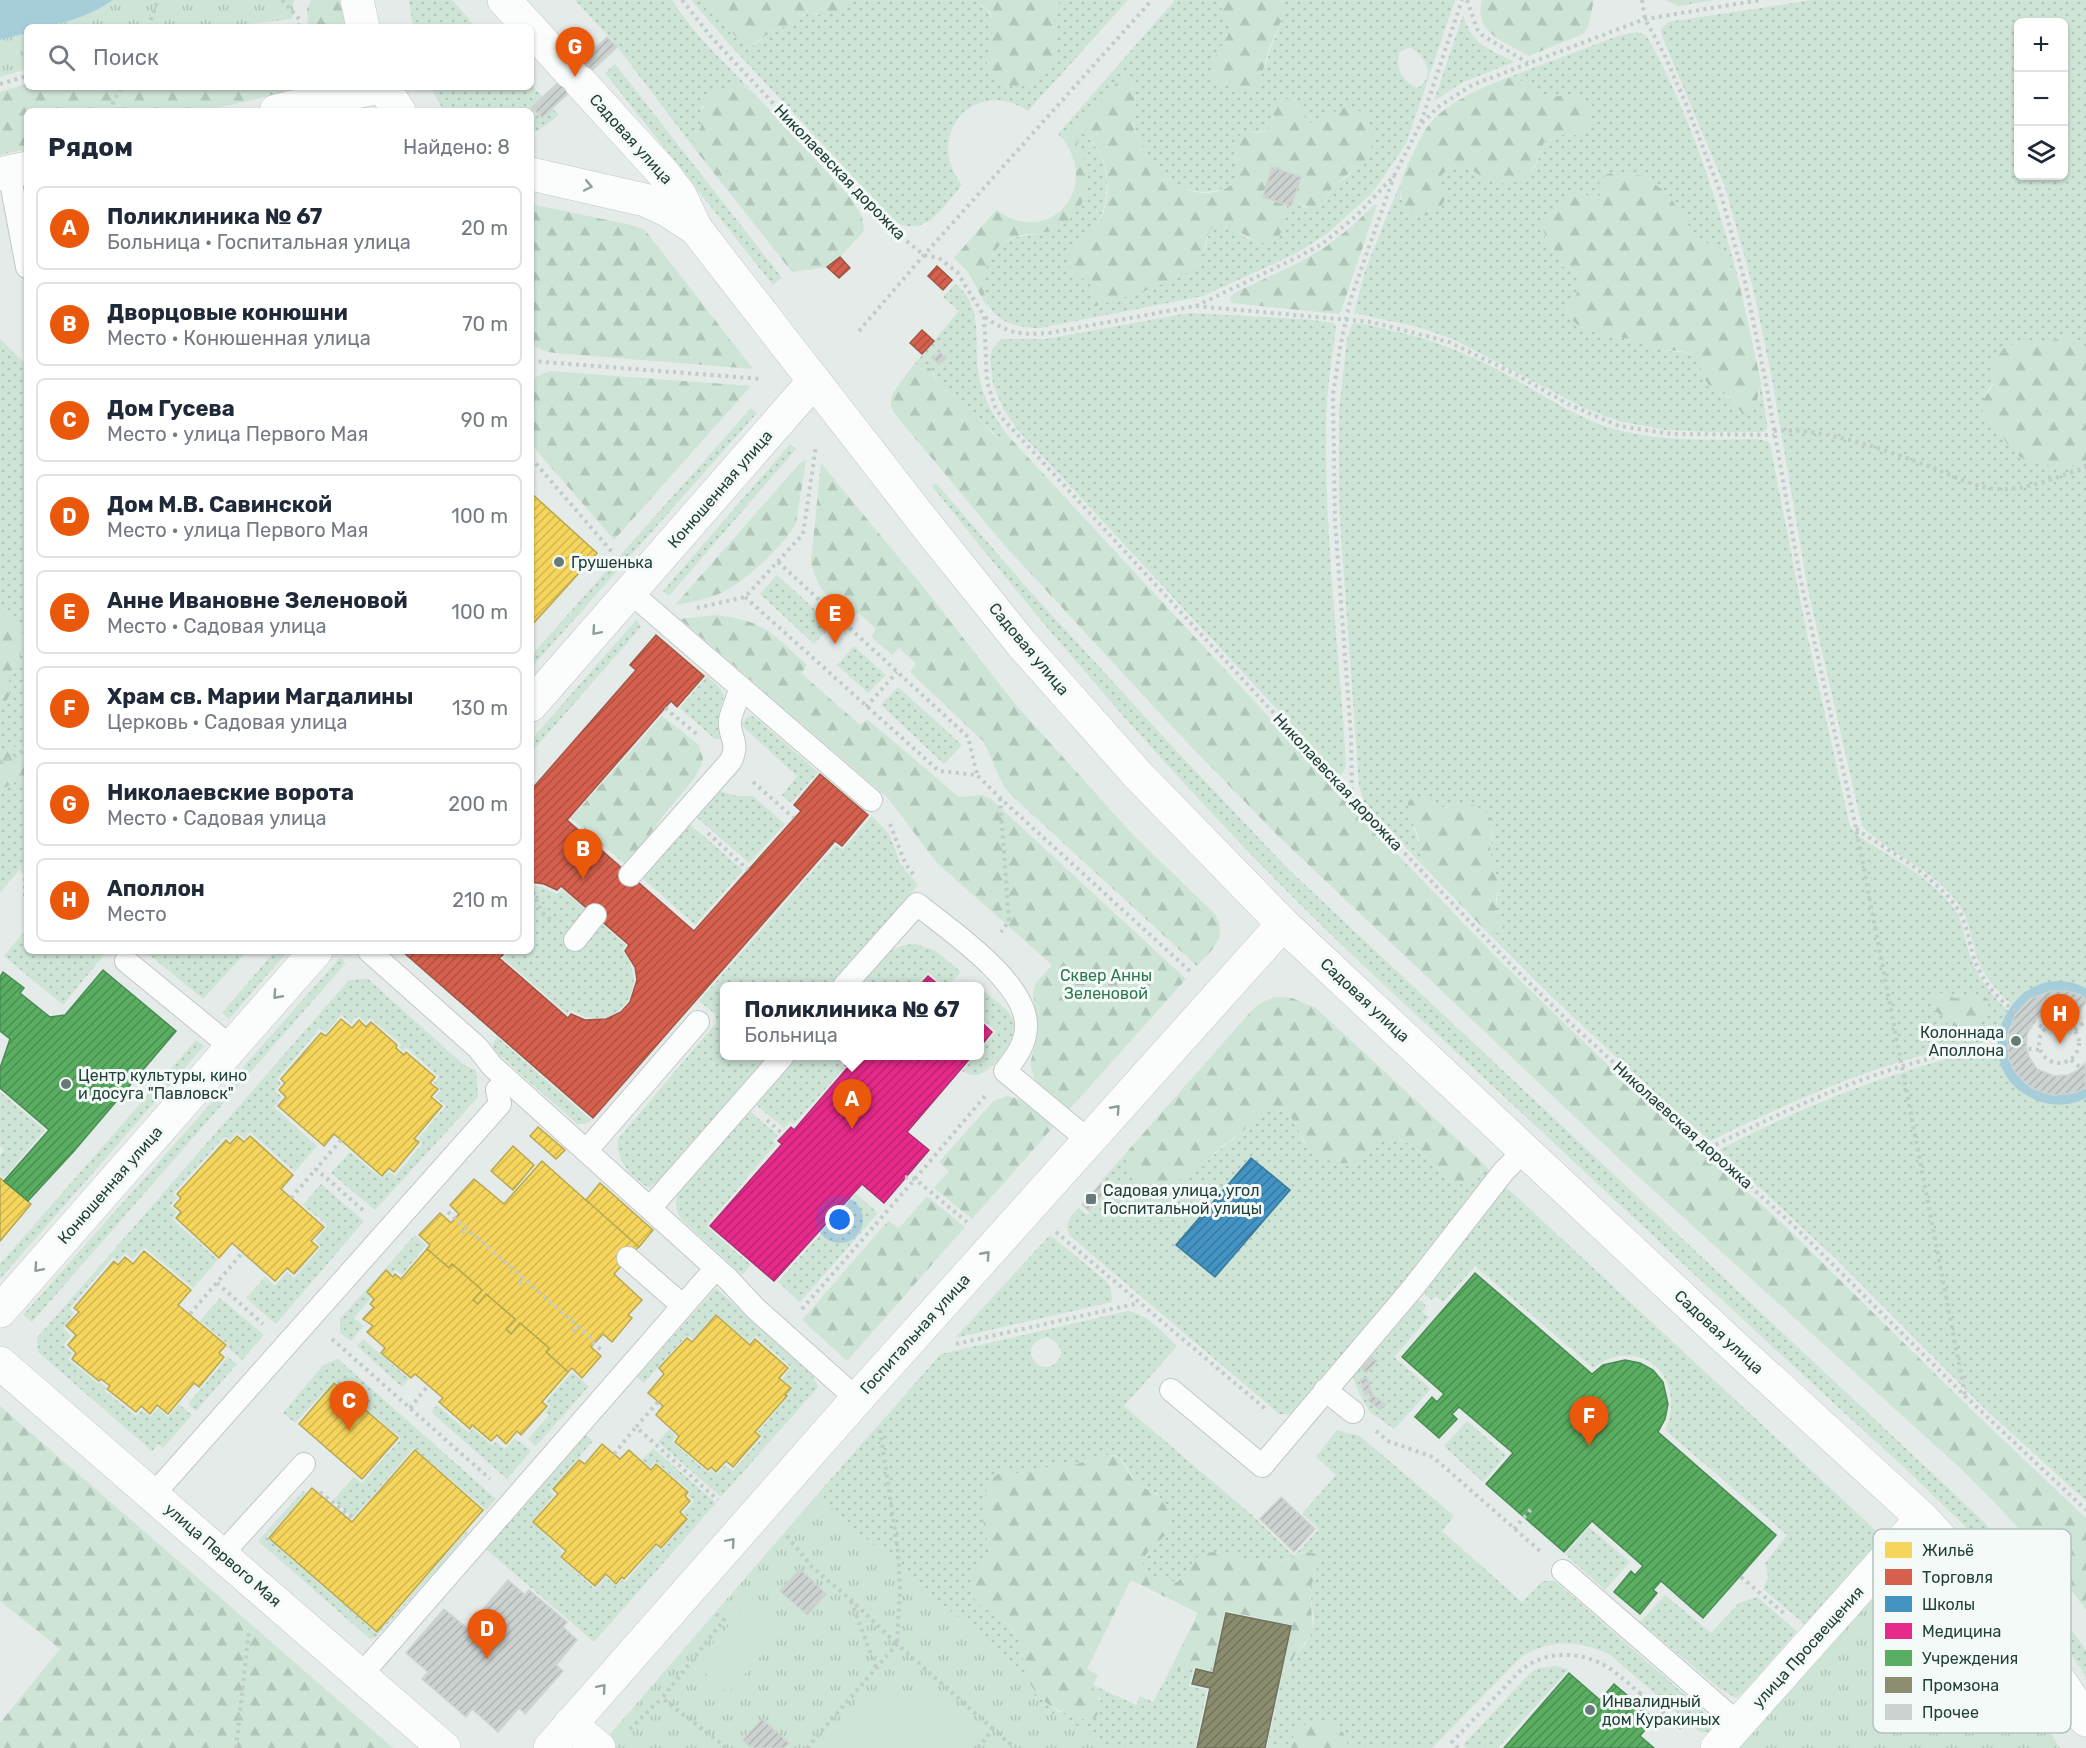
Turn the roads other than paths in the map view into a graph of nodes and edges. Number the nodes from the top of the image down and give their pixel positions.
1 (357, 0) edge
2 (504, 0) edge
3 (362, 24) edge
4 (526, 24) edge
5 (534, 32) edge
6 (365, 90) edge
7 (385, 90) edge
8 (289, 108) edge
9 (397, 108) edge
10 (12, 172) edge
11 (534, 175) edge
12 (696, 229) junction
13 (24, 248) edge
14 (814, 381) junction
15 (630, 592) junction
16 (740, 688) junction
17 (534, 696) edge
18 (871, 800) road end
19 (630, 875) dead end
20 (595, 915) dead end
21 (1283, 924) junction
22 (575, 940) road end
23 (313, 954) edge
24 (372, 954) edge
25 (126, 960) dead end
26 (847, 982) edge
27 (698, 1022) dead end
28 (231, 1047) junction
29 (780, 1060) edge
30 (507, 1080) junction
31 (1088, 1140) junction
32 (1525, 1150) junction
33 (586, 1151) junction
34 (650, 1208) junction
35 (628, 1258) dead end
36 (716, 1268) junction
37 (682, 1305) junction
38 (0, 1311) edge
39 (0, 1363) edge
40 (1171, 1390) dead end
41 (1325, 1390) junction
42 (857, 1399) junction
43 (1353, 1412) road end
44 (304, 1464) dead end
45 (153, 1495) junction
46 (1922, 1518) junction
47 (1912, 1529) edge
48 (1932, 1529) edge
49 (222, 1554) junction
50 (1563, 1571) road end
51 (1873, 1574) edge
52 (361, 1675) junction
53 (2071, 1698) edge
54 (2086, 1720) edge
55 (1739, 1724) junction
56 (560, 1736) edge
57 (613, 1741) edge
58 (444, 1748) edge
59 (1717, 1748) edge

1 - 3 street
2 - 4 street, Садовая улица
5 - 12 street, Садовая улица
6 - 8 street
7 - 9 street
10 - 13 lane
11 -> 12 street, Садовая улица
12 - 14 street, Садовая улица
14 - 15 street, Конюшенная улица
14 - 21 street, Садовая улица
15 - 16 lane
15 -> 17 street, Конюшенная улица
16 - 18 lane
16 - 19 lane
20 - 22 lane
31 -> 21 street, Госпитальная улица
21 - 32 street, Садовая улица
23 -> 28 street, Конюшенная улица
24 - 30 lane
25 - 28 lane
26 - 31 lane
27 - 33 lane
28 -> 38 street, Конюшенная улица
29 - 34 lane
30 - 33 lane
30 - 45 lane
42 -> 31 street, Госпитальная улица
32 - 41 lane
32 - 46 street, Садовая улица
33 - 34 lane
34 - 36 lane
35 - 37 lane
36 - 37 lane
36 - 42 lane
37 - 52 lane
39 - 45 street, улица Первого Мая
40 - 41 lane
41 - 43 lane
56 -> 42 street, Госпитальная улица
44 - 49 lane
45 - 49 street, улица Первого Мая
46 - 47 street, улица Просвещения
46 - 48 street, Садовая улица
49 - 52 street, улица Первого Мая
50 - 55 lane
51 - 55 street, улица Просвещения
52 - 58 street, улица Первого Мая
53 - 54 street, Садовая улица
55 - 59 street, улица Просвещения
56 - 57 street

